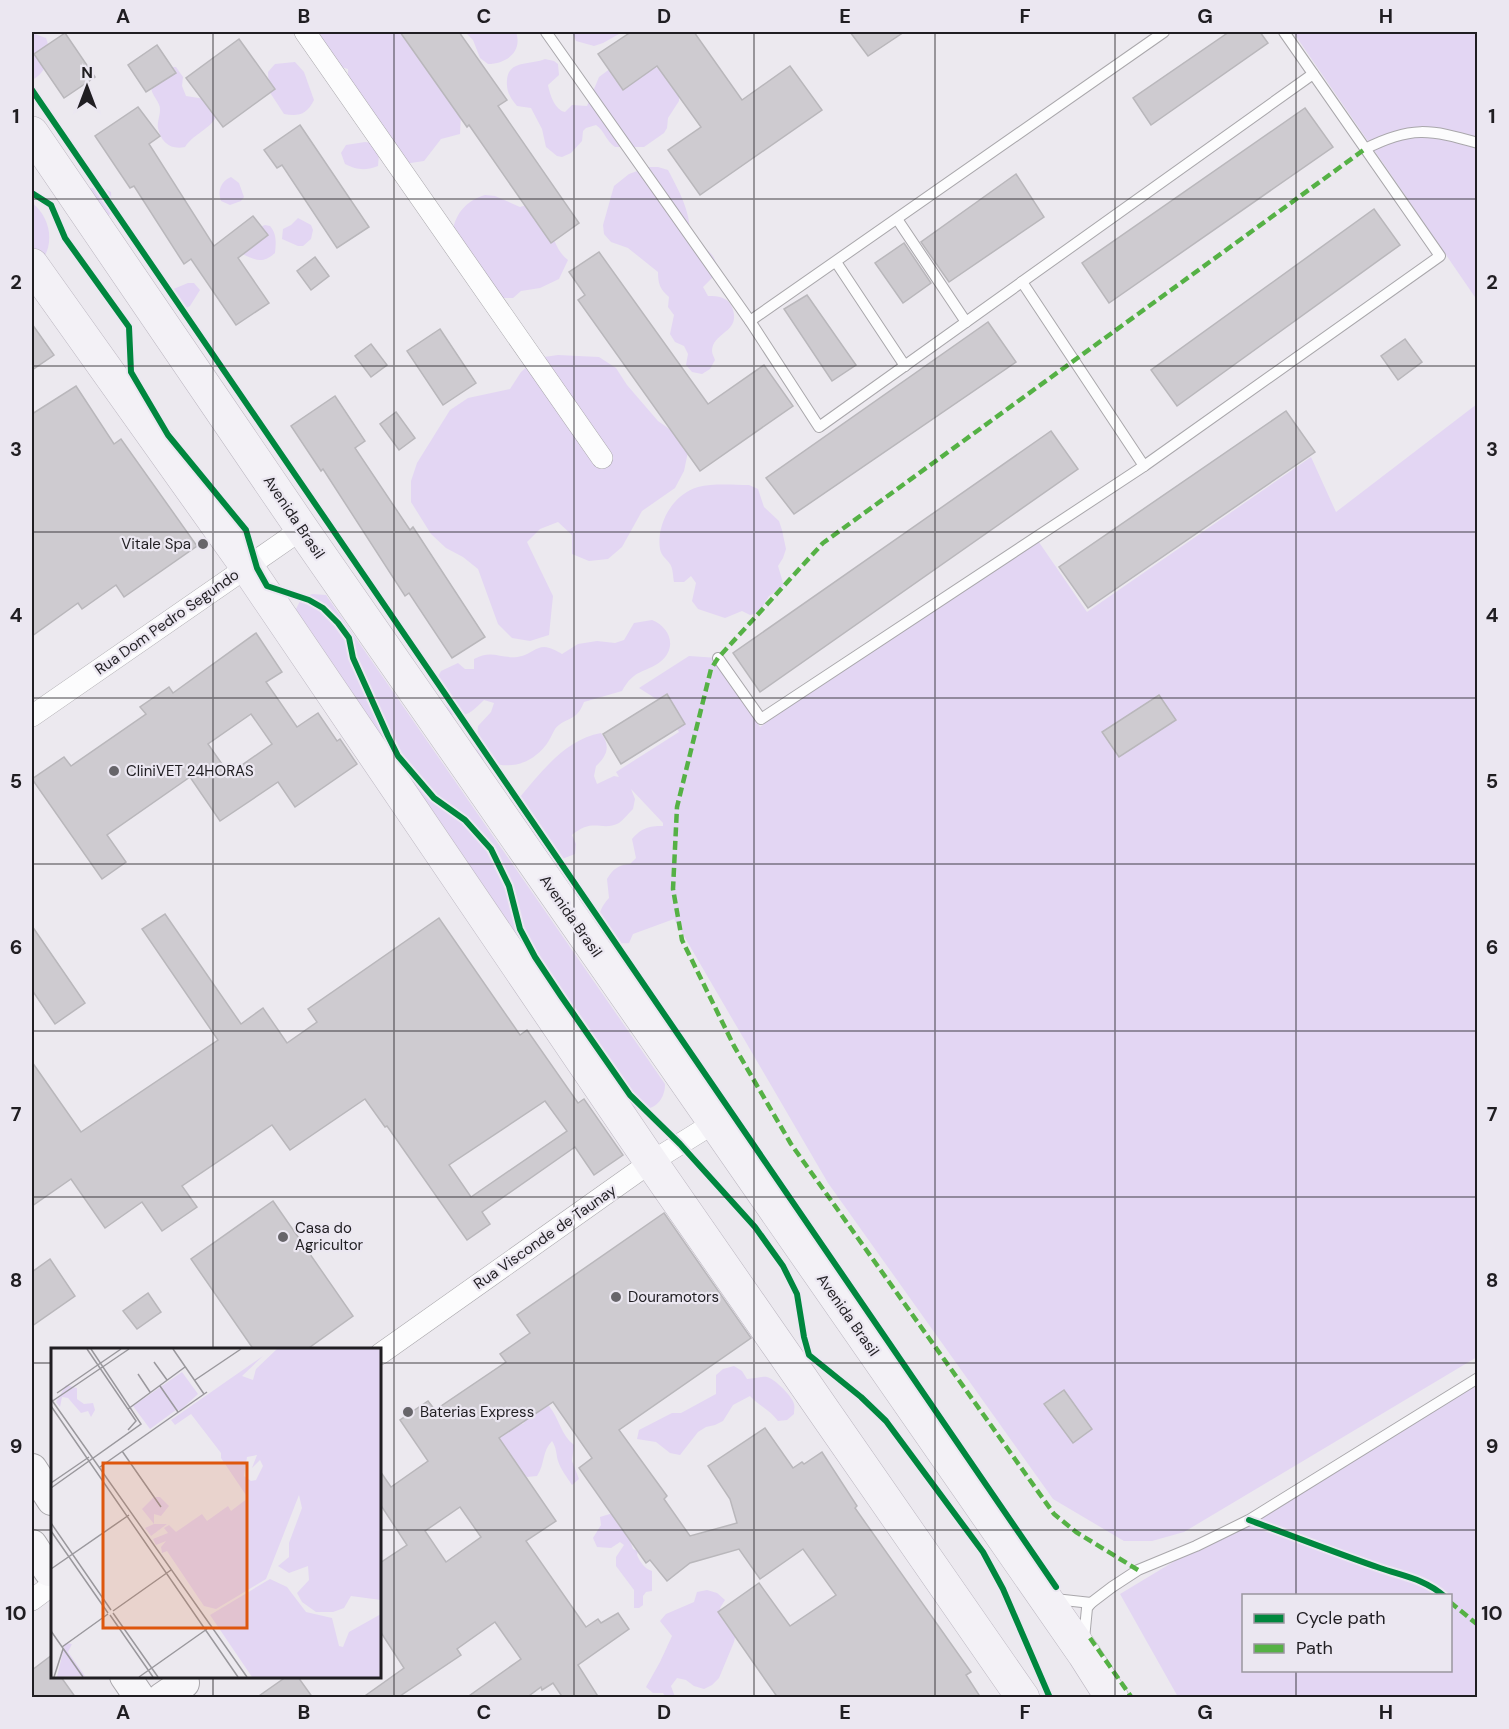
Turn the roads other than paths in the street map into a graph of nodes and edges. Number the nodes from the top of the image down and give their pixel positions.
1 (305, 32) edge
2 (546, 32) edge
3 (1164, 32) edge
4 (1284, 32) edge
5 (1313, 74) junction
6 (32, 133) edge
7 (1478, 143) edge
8 (1365, 149) junction
9 (897, 219) junction
10 (836, 262) junction
11 (32, 265) edge
12 (1022, 282) junction
13 (750, 321) junction
14 (966, 322) junction
15 (905, 366) junction
16 (602, 458) dead end
17 (1144, 466) junction
18 (302, 529) junction
19 (247, 567) junction
20 (718, 658) dead end
21 (32, 716) edge
22 (714, 1123) junction
23 (651, 1162) junction
24 (381, 1353) edge
25 (1478, 1378) edge
26 (32, 1469) edge
27 (51, 1498) edge
28 (32, 1545) edge
29 (51, 1573) edge
30 (51, 1575) edge
31 (1044, 1596) junction
32 (32, 1600) edge
33 (1090, 1603) junction
34 (1084, 1654) junction
35 (126, 1678) edge
36 (140, 1698) edge
37 (1023, 1698) edge
38 (1112, 1698) edge

1 - 16 street
2 - 13 lane
3 - 9 lane
4 - 5 lane
5 - 8 lane
5 - 12 lane
6 - 18 main road, Avenida Brasil
7 - 8 lane
8 - 17 lane
9 - 10 lane
9 - 14 lane
10 - 13 lane
10 - 15 lane
11 - 19 main road
12 - 14 lane
12 - 17 lane
13 - 15 lane
14 - 15 lane
17 - 20 lane
18 - 19 street, Rua Dom Pedro Segundo
18 - 22 main road, Avenida Brasil
19 - 21 street, Rua Dom Pedro Segundo
19 - 23 main road
22 - 23 street, Rua Visconde de Taunay
22 - 31 main road, Avenida Brasil
23 - 24 street, Rua Visconde de Taunay
23 - 37 main road
25 - 33 lane
26 - 27 main road
28 - 29 main road
30 - 32 street
31 - 33 lane
31 - 34 main road, Avenida Brasil
33 - 34 lane
34 - 38 main road, Avenida Brasil
35 - 36 main road

